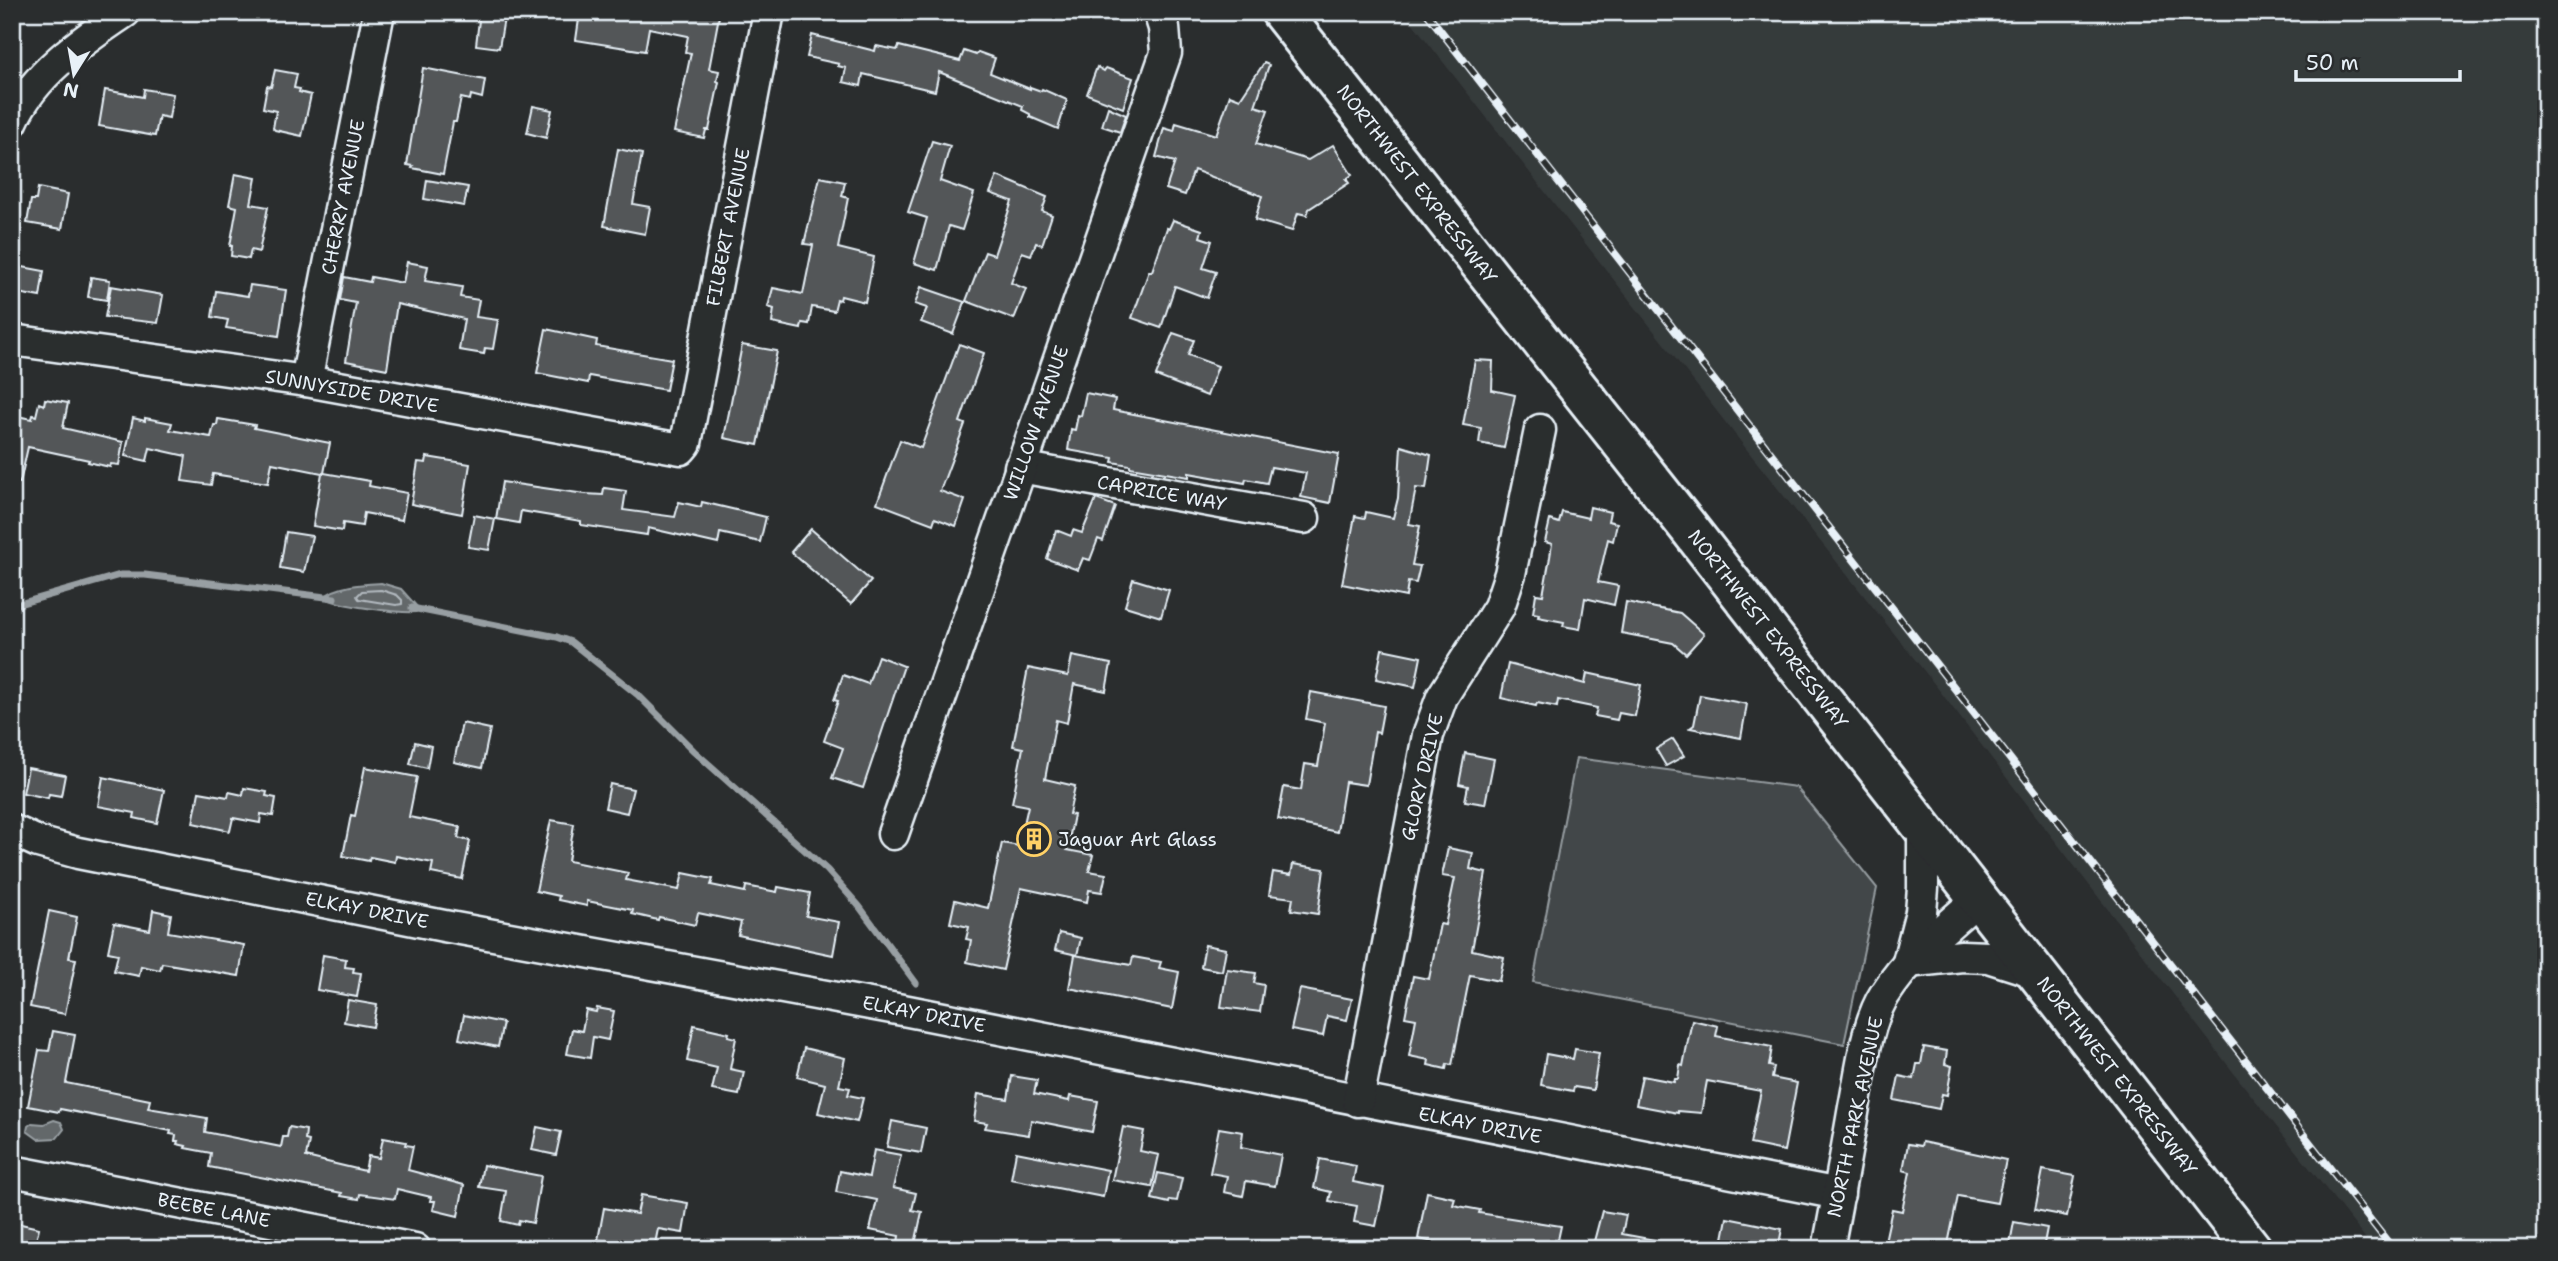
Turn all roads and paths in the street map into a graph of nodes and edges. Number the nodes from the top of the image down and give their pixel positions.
1 (125, 12) edge
2 (379, 12) edge
3 (769, 12) edge
4 (1159, 12) edge
5 (1281, 12) edge
6 (12, 122) edge
7 (12, 340) edge
8 (306, 381) junction
9 (1540, 430) dead end
10 (687, 443) joint
11 (1020, 467) junction
12 (1304, 518) dead end
13 (1923, 827) junction
14 (893, 834) dead end
15 (13, 837) edge
16 (1978, 899) junction
17 (1908, 962) junction
18 (2035, 972) junction
19 (1358, 1101) junction
20 (12, 1171) edge
21 (1839, 1195) junction
22 (415, 1249) edge
23 (1828, 1249) edge
24 (2252, 1249) edge

1 - 6 street
2 - 8 street, CHERRY AVENUE
3 - 10 street, FILBERT AVENUE
4 - 11 street, WILLOW AVENUE
5 - 13 main road, NORTHWEST EXPRESSWAY
7 - 8 street, SUNNYSIDE DRIVE
8 - 10 street, SUNNYSIDE DRIVE
9 - 19 street, GLORY DRIVE
11 - 12 street, CAPRICE WAY
11 - 14 street, WILLOW AVENUE
13 - 16 main road, NORTHWEST EXPRESSWAY
13 - 17 street
15 - 19 street, ELKAY DRIVE
16 - 17 street, NORTH PARK AVENUE
16 - 18 main road, NORTHWEST EXPRESSWAY
17 - 18 street
17 - 21 street, NORTH PARK AVENUE
18 - 24 main road, NORTHWEST EXPRESSWAY
19 - 21 street, ELKAY DRIVE
20 - 22 street, BEEBE LANE
21 - 23 street, NORTH PARK AVENUE

